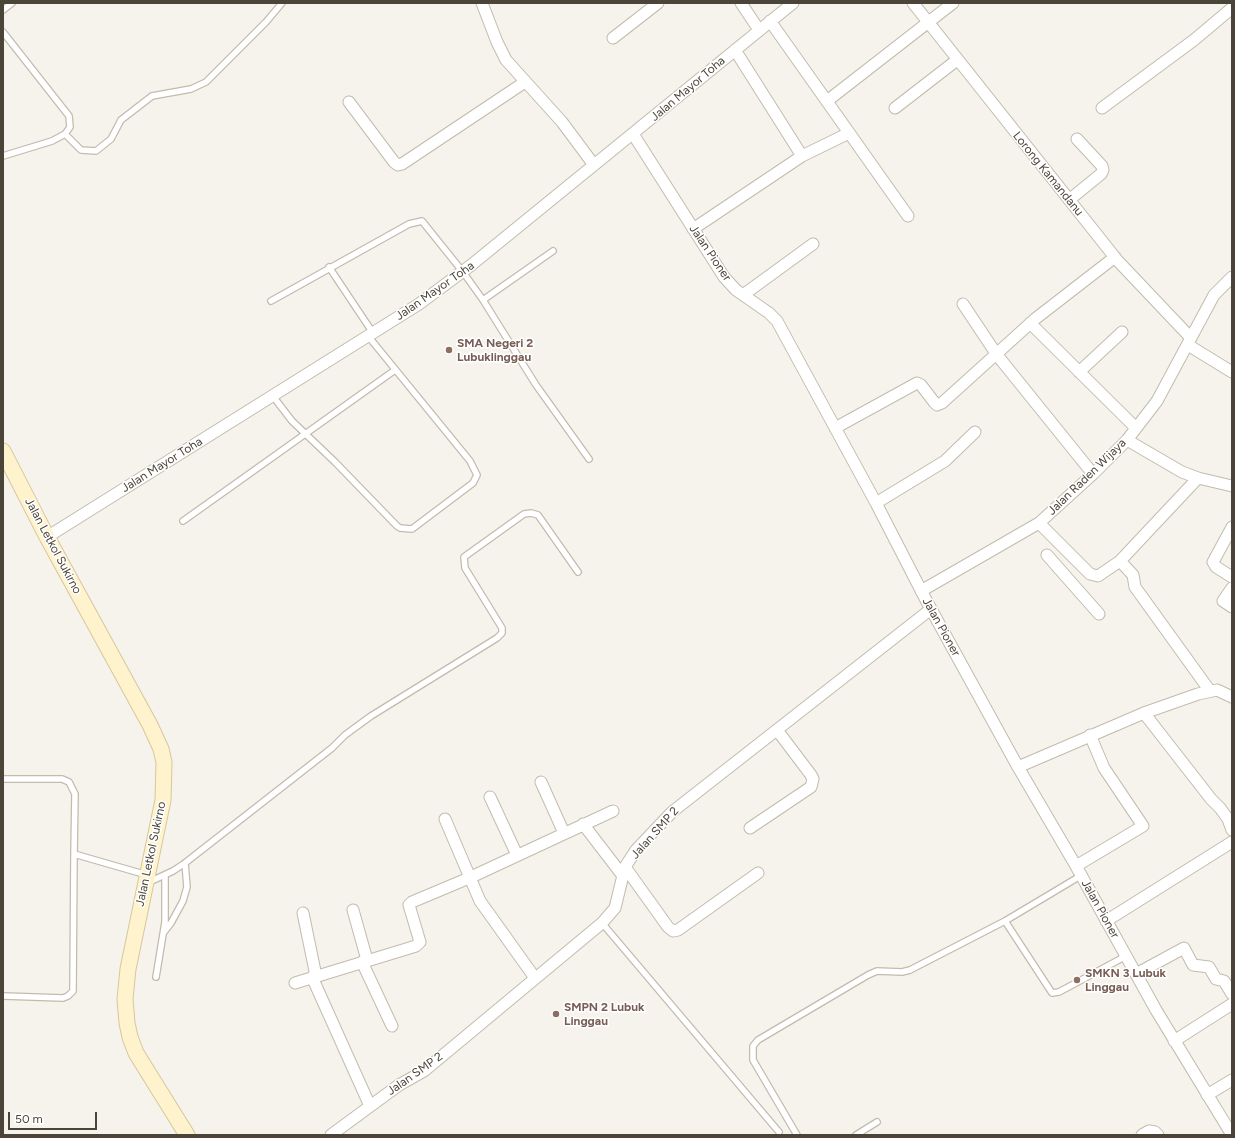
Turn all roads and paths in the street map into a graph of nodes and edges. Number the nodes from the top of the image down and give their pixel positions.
1 (12, 3) edge
2 (282, 3) edge
3 (482, 3) edge
4 (658, 3) edge
5 (741, 3) edge
6 (793, 3) edge
7 (913, 3) edge
8 (953, 3) edge
9 (1232, 8) edge
10 (3, 10) edge
11 (770, 21) junction
12 (928, 23) junction
13 (759, 30) junction
14 (3, 32) edge
15 (613, 38) dead end
16 (735, 50) junction
17 (957, 60) junction
18 (525, 82) junction
19 (827, 101) junction
20 (348, 102) dead end
21 (895, 108) dead end
22 (1102, 108) dead end
23 (849, 133) junction
24 (65, 134) junction
25 (633, 134) junction
26 (1077, 139) dead end
27 (3, 156) edge
28 (802, 156) junction
29 (594, 165) junction
30 (1069, 200) junction
31 (908, 216) dead end
32 (694, 229) junction
33 (813, 244) dead end
34 (553, 251) dead end
35 (1115, 257) junction
36 (330, 267) junction
37 (463, 272) junction
38 (1232, 277) edge
39 (743, 295) junction
40 (483, 300) junction
41 (271, 301) dead end
42 (963, 304) dead end
43 (1030, 323) junction
44 (1122, 332) dead end
45 (371, 334) junction
46 (1190, 342) junction
47 (997, 355) junction
48 (395, 370) junction
49 (1079, 372) junction
50 (1232, 372) edge
51 (272, 395) junction
52 (836, 428) junction
53 (1136, 428) junction
54 (975, 432) dead end
55 (306, 435) junction
56 (1127, 440) junction
57 (3, 451) edge
58 (589, 459) dead end
59 (1093, 474) junction
60 (1198, 478) junction
61 (1232, 486) edge
62 (876, 503) junction
63 (184, 521) dead end
64 (1039, 523) junction
65 (1232, 527) edge
66 (47, 537) junction
67 (1047, 555) dead end
68 (1120, 561) junction
69 (578, 572) dead end
70 (1090, 574) junction
71 (1232, 577) edge
72 (1076, 588) junction
73 (1232, 588) edge
74 (921, 591) junction
75 (1232, 607) edge
76 (931, 609) junction
77 (1099, 614) dead end
78 (1210, 691) junction
79 (1232, 697) edge
80 (1144, 713) junction
81 (777, 730) junction
82 (1090, 735) junction
83 (1018, 767) junction
84 (3, 779) edge
85 (541, 782) dead end
86 (490, 797) dead end
87 (613, 811) dead end
88 (445, 818) dead end
89 (583, 824) junction
90 (750, 828) dead end
91 (1232, 830) edge
92 (564, 833) junction
93 (1232, 842) edge
94 (74, 854) junction
95 (517, 855) junction
96 (185, 862) junction
97 (1079, 870) junction
98 (624, 872) junction
99 (758, 873) dead end
100 (164, 876) junction
101 (470, 878) junction
102 (146, 880) junction
103 (354, 910) dead end
104 (303, 913) dead end
105 (1006, 921) junction
106 (1106, 922) junction
107 (602, 923) junction
108 (163, 934) junction
109 (1126, 956) junction
110 (364, 961) junction
111 (1136, 974) junction
112 (156, 977) dead end
113 (314, 977) junction
114 (535, 978) junction
115 (294, 983) dead end
116 (1232, 994) edge
117 (3, 996) edge
118 (1232, 1004) edge
119 (392, 1026) dead end
120 (1174, 1041) junction
121 (1232, 1080) edge
122 (1207, 1096) junction
123 (370, 1106) junction
124 (877, 1122) dead end
125 (779, 1132) dead end
126 (187, 1135) edge
127 (331, 1135) edge
128 (797, 1135) edge
129 (856, 1135) edge
130 (1142, 1135) edge
131 (1158, 1135) edge
132 (1232, 1135) edge

1 - 10 lane
2 - 24 lane
3 - 18 street
4 - 15 street
5 - 13 street
6 - 11 street, Jalan Mayor Toha
7 - 12 street, Lorong Kamandanu
8 - 12 street
9 - 22 street
11 - 13 street, Jalan Mayor Toha
11 - 19 street
12 - 17 street, Lorong Kamandanu
12 - 19 street
13 - 16 street, Jalan Mayor Toha
14 - 24 lane
16 - 25 street, Jalan Mayor Toha
16 - 28 street
17 - 21 street
17 - 30 street, Lorong Kamandanu
18 - 20 street
18 - 29 street
19 - 23 street
23 - 28 street
23 - 31 street
24 - 27 lane
25 - 29 street, Jalan Mayor Toha
25 - 32 street, Jalan Pioner
26 - 30 street
28 - 32 street
29 - 37 street, Jalan Mayor Toha
30 - 35 street, Lorong Kamandanu
32 - 39 street, Jalan Pioner
33 - 39 street
34 - 40 lane
35 - 43 street
35 - 46 street, Lorong Kamandanu
36 - 37 lane
36 - 41 lane
36 - 45 lane
37 - 40 lane
37 - 45 street, Jalan Mayor Toha
38 - 46 street, Jalan Raden Wijaya
39 - 52 street, Jalan Pioner
40 - 58 lane
42 - 47 street
43 - 47 street
43 - 49 street
44 - 49 street
45 - 48 lane
45 - 51 street, Jalan Mayor Toha
46 - 50 street, Lorong Kamandanu
46 - 53 street, Jalan Raden Wijaya
47 - 52 street
47 - 59 street
48 - 55 lane
48 - 55 lane
49 - 53 street
51 - 55 lane
51 - 66 street, Jalan Mayor Toha
52 - 62 street, Jalan Pioner
53 - 56 street, Jalan Raden Wijaya
54 - 62 street
55 - 63 lane
56 - 59 street, Jalan Raden Wijaya
56 - 60 street
57 - 66 main road, Jalan Letkol Sukirno
59 - 64 street, Jalan Raden Wijaya
60 - 61 street
60 - 68 street
62 - 74 street, Jalan Pioner
64 - 70 street
64 - 74 street, Jalan Raden Wijaya
65 - 71 street
66 - 102 main road, Jalan Letkol Sukirno
67 - 72 street
68 - 70 street
68 - 78 street
69 - 96 lane
70 - 72 street
72 - 77 street
73 - 75 street
74 - 76 street, Jalan Pioner
76 - 81 street, Jalan SMP 2
76 - 83 street, Jalan Pioner
78 - 79 street
78 - 80 street
80 - 82 street
80 - 91 street
81 - 90 street
81 - 98 street, Jalan SMP 2
82 - 83 street
82 - 97 street
83 - 97 street, Jalan Pioner
84 - 94 lane
85 - 92 street
86 - 95 street
87 - 89 street
88 - 101 street
89 - 92 street
89 - 98 street
92 - 95 street
93 - 106 street
94 - 102 lane
94 - 117 lane
95 - 101 street
96 - 100 lane
96 - 108 lane
97 - 105 lane
97 - 106 street, Jalan Pioner
98 - 99 street
98 - 107 street, Jalan SMP 2
100 - 102 lane
100 - 108 lane
101 - 110 street
101 - 114 street
102 - 126 main road, Jalan Letkol Sukirno
103 - 110 street
104 - 113 street
105 - 109 lane
105 - 128 lane
106 - 109 street, Jalan Pioner
107 - 114 street, Jalan SMP 2
107 - 125 lane
108 - 112 lane
109 - 111 street, Jalan Pioner
110 - 113 street
110 - 119 street
111 - 116 street
111 - 120 street, Jalan Pioner
113 - 115 street
113 - 123 street
114 - 123 street, Jalan SMP 2
118 - 120 street
120 - 122 street, Jalan Pioner
121 - 122 street
122 - 132 street, Jalan Pioner
123 - 127 street, Jalan SMP 2
124 - 129 lane
130 - 131 street

